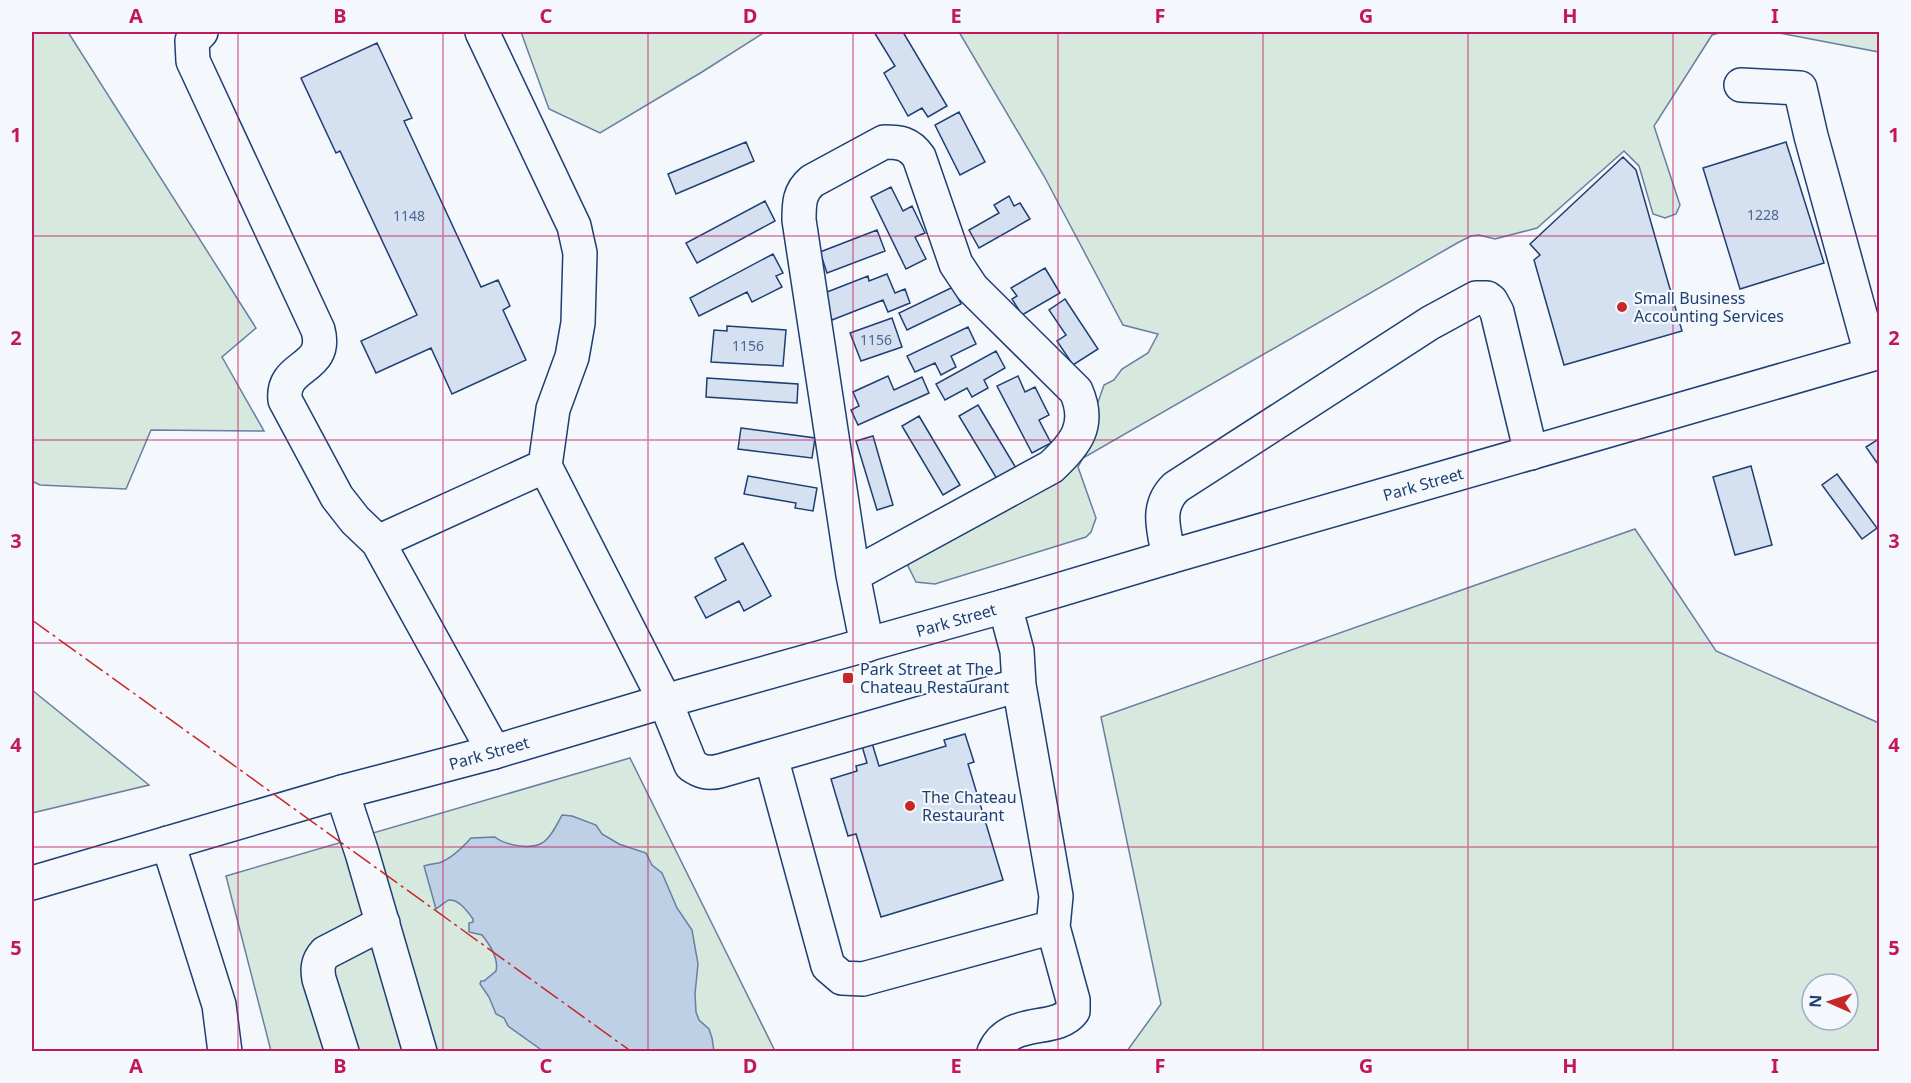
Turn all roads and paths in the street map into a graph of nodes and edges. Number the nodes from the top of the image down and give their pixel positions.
1 (201, 32) edge
2 (482, 32) edge
3 (1741, 85) dead end
4 (1875, 353) edge
5 (1531, 453) junction
6 (545, 466) junction
7 (378, 542) junction
8 (1169, 556) junction
9 (853, 575) junction
10 (1005, 606) junction
11 (867, 645) junction
12 (1019, 685) junction
13 (665, 701) junction
14 (494, 752) junction
15 (771, 757) junction
16 (342, 792) junction
17 (168, 843) junction
18 (32, 883) edge
19 (383, 923) junction
20 (1053, 927) junction
21 (998, 1045) edge
22 (225, 1052) edge
23 (342, 1052) edge
24 (420, 1052) edge

1 - 7 main road
2 - 6 main road
3 - 4 main road
4 - 5 main road, Park Street
5 - 8 main road, Park Street
5 - 8 main road
6 - 7 main road
6 - 13 main road
7 - 14 main road
8 - 10 main road, Park Street
9 - 9 main road
9 - 11 main road
10 - 11 main road, Park Street
10 - 12 main road
11 - 13 main road, Park Street
12 - 15 main road
12 - 20 main road
13 - 14 main road, Park Street
13 - 15 main road
14 - 16 main road, Park Street
15 - 20 main road
16 - 17 main road, Park Street
16 - 19 main road
17 - 18 main road, Park Street
17 - 22 main road
19 - 23 main road
19 - 24 main road
20 - 21 main road

